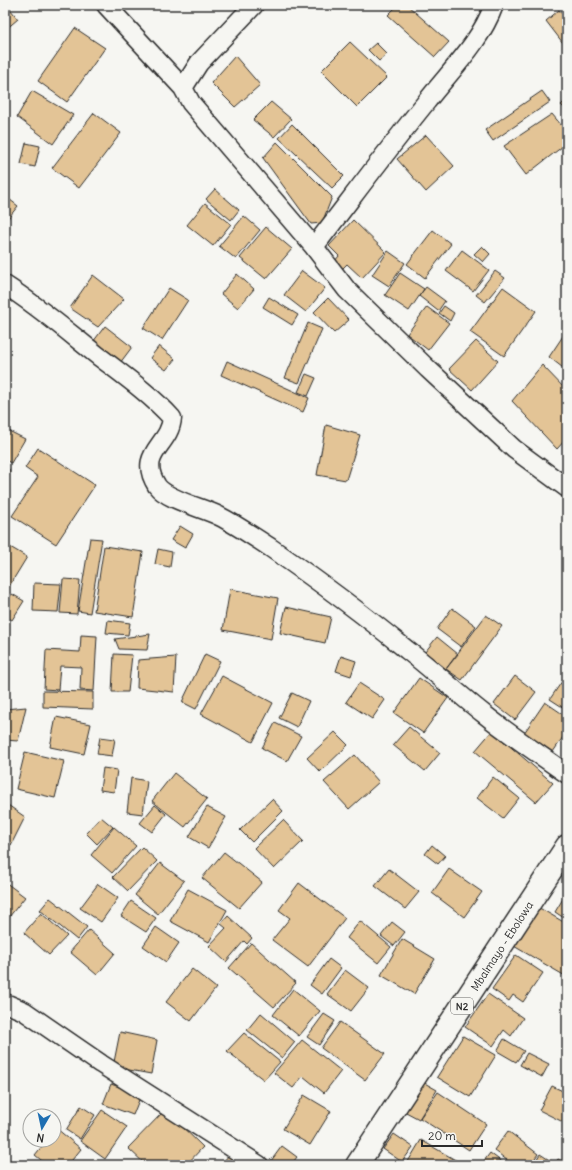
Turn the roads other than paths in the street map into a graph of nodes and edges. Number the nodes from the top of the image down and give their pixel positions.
1 (106, 5) edge
2 (254, 5) edge
3 (494, 5) edge
4 (183, 88) junction
5 (314, 247) junction
6 (5, 285) edge
7 (567, 488) edge
8 (567, 774) edge
9 (567, 846) edge
10 (5, 1003) edge
11 (258, 1165) edge
12 (357, 1165) edge

1 - 4 street
2 - 4 street
3 - 5 street
4 - 5 street
5 - 7 street
6 - 8 street
9 - 12 highway, Mbalmayo - Ebolowa / N2
10 - 11 street

